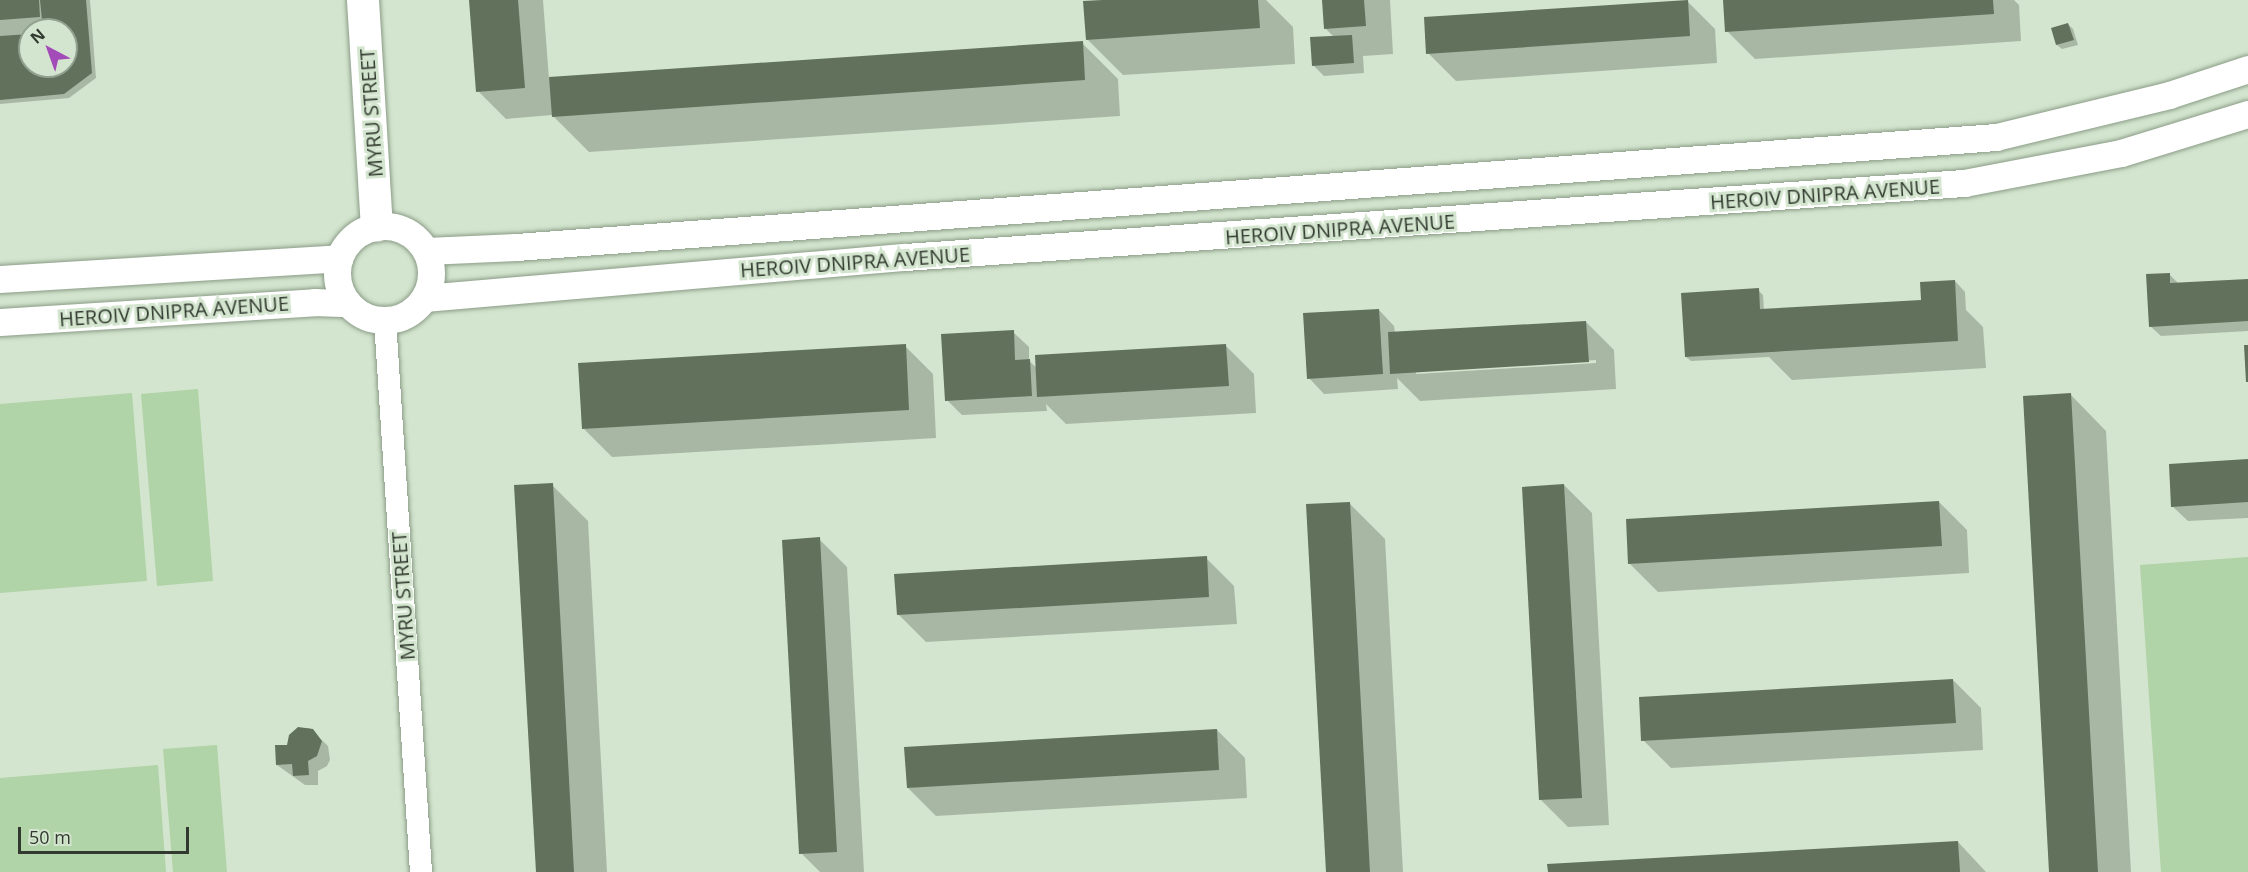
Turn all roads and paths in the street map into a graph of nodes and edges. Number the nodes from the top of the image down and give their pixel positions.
1 (363, 0) edge
2 (2248, 69) edge
3 (2248, 114) edge
4 (1617, 164) junction
5 (1159, 198) junction
6 (1620, 209) junction
7 (377, 226) junction
8 (1159, 241) junction
9 (426, 251) junction
10 (339, 258) junction
11 (0, 279) edge
12 (424, 298) junction
13 (348, 303) junction
14 (385, 320) junction
15 (0, 322) edge
16 (421, 872) edge

1 - 7 main road, MYRU STREET
2 - 4 street, HEROIV DNIPRA AVENUE
3 - 6 street, HEROIV DNIPRA AVENUE
4 - 5 street, HEROIV DNIPRA AVENUE
4 - 6 street
5 - 8 street
5 - 9 street, HEROIV DNIPRA AVENUE
6 - 8 street, HEROIV DNIPRA AVENUE
7 - 9 street
7 - 10 street
8 - 12 street, HEROIV DNIPRA AVENUE
9 - 12 street
10 - 11 street, HEROIV DNIPRA AVENUE
10 - 13 street
12 - 14 street
13 - 14 street
13 - 15 street, HEROIV DNIPRA AVENUE
14 - 16 street, MYRU STREET

